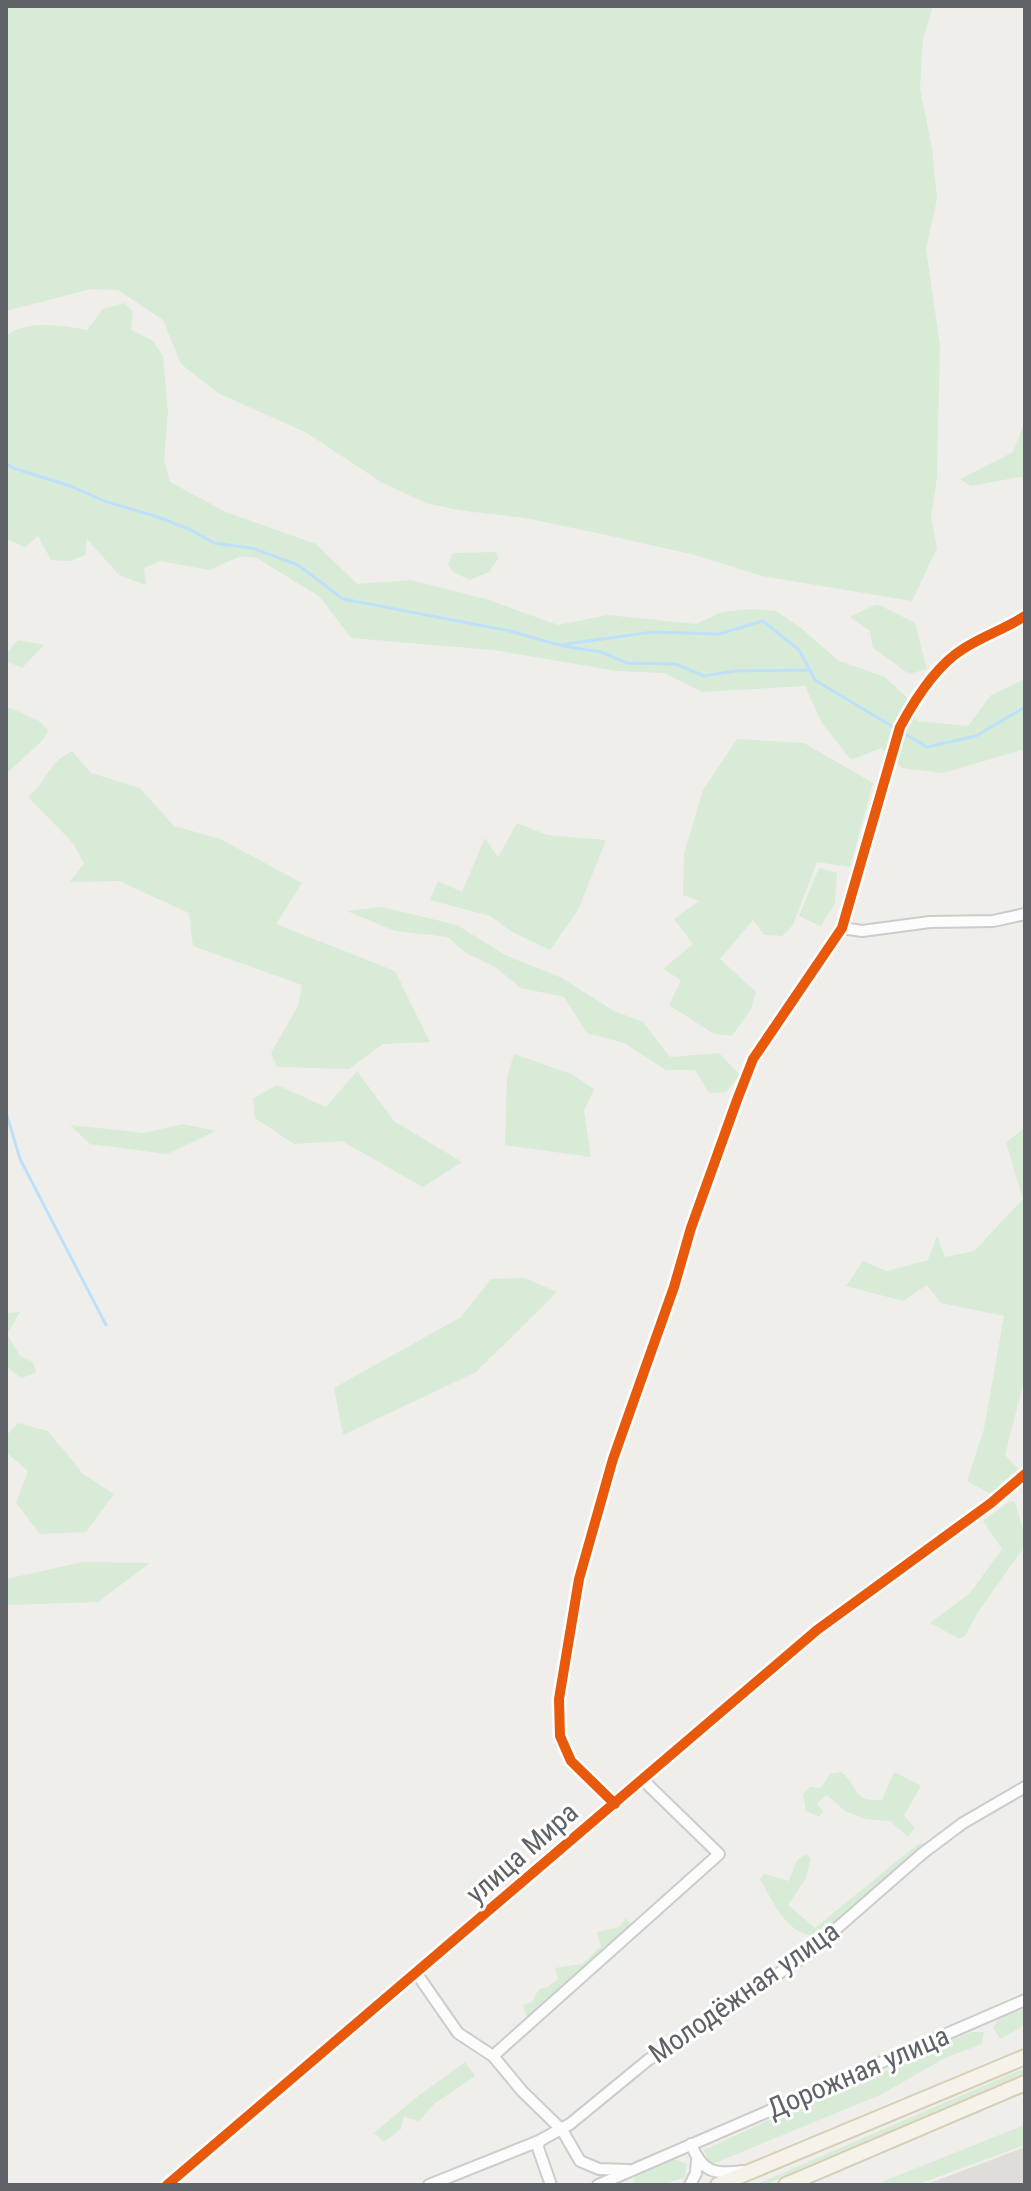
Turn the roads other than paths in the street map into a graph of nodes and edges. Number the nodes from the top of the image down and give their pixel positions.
1 (1025, 616) edge
2 (1025, 914) edge
3 (842, 928) junction
4 (1025, 1474) edge
5 (643, 1780) junction
6 (1025, 1787) edge
7 (615, 1804) junction
8 (417, 1974) junction
9 (1025, 2000) edge
10 (493, 2056) junction
11 (1025, 2057) edge
12 (1025, 2083) edge
13 (562, 2130) junction
14 (539, 2141) junction
15 (691, 2144) junction
16 (697, 2160) junction
17 (758, 2168) junction
18 (630, 2170) junction
19 (167, 2185) edge
20 (429, 2185) edge
21 (551, 2185) edge
22 (598, 2185) edge
23 (690, 2185) edge
24 (718, 2185) edge
25 (786, 2185) edge

1 - 3 street
2 - 3 street
3 - 7 street
4 - 5 street, улица Мира
5 - 7 street, улица Мира
5 - 10 street
6 - 13 street, Молодёжная улица
7 - 8 street, улица Мира
8 - 10 street
8 - 19 street, улица Мира
9 - 15 street, Дорожная улица
10 - 13 street
11 - 17 main road
12 - 25 main road
13 - 14 street, Молодёжная улица
13 - 18 street
14 - 20 street, Молодёжная улица
14 - 21 street
15 - 16 street
15 - 18 street
16 - 17 street
16 - 23 street
17 - 24 main road
18 - 22 street

